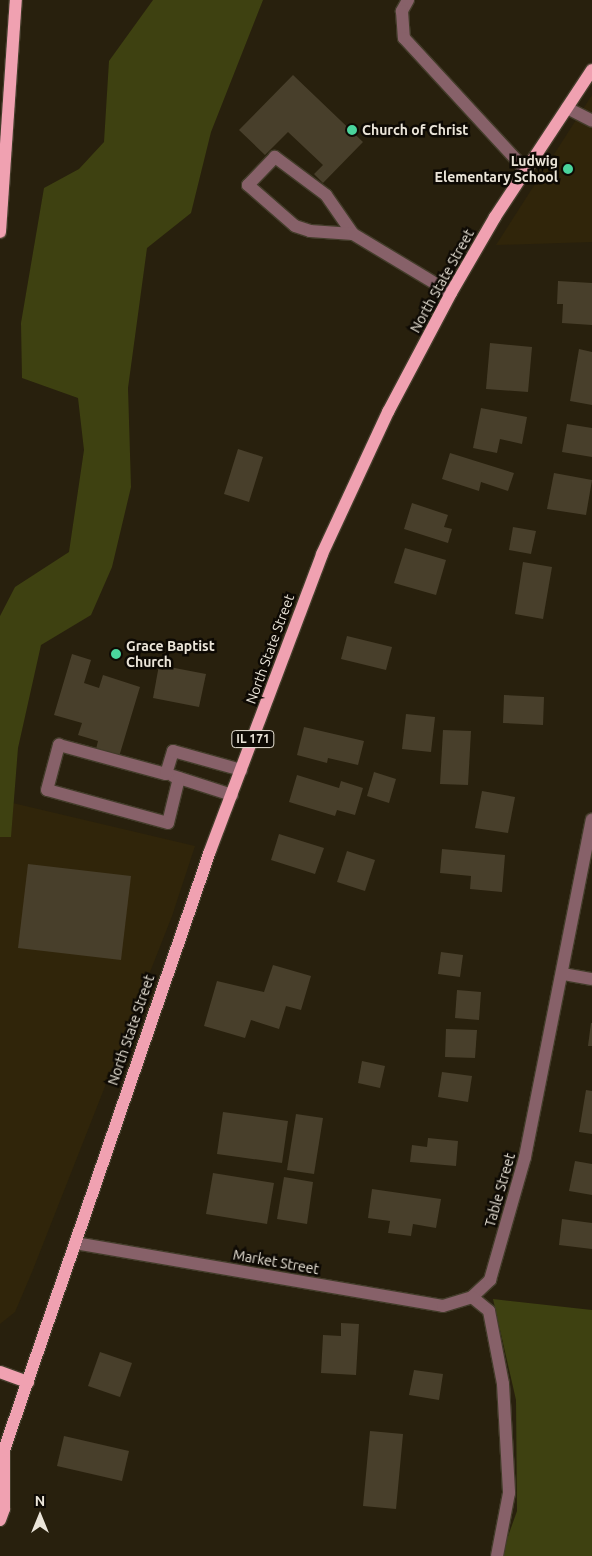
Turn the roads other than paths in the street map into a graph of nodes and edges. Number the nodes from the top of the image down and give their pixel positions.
1 (16, 0) edge
2 (408, 0) edge
3 (592, 70) edge
4 (567, 108) junction
5 (592, 121) edge
6 (525, 170) junction
7 (0, 232) edge
8 (353, 234) junction
9 (451, 293) junction
10 (241, 770) junction
11 (166, 774) junction
12 (179, 778) junction
13 (232, 795) junction
14 (592, 820) edge
15 (563, 974) junction
16 (592, 979) edge
17 (75, 1243) junction
18 (472, 1297) junction
19 (0, 1372) edge
20 (28, 1382) junction
21 (1, 1451) edge
22 (0, 1520) edge
23 (497, 1556) edge

1 - 7 main road
2 - 6 street
3 - 4 main road, North State Street / IL 171
4 - 5 street
4 - 6 main road, North State Street / IL 171
6 - 9 main road, North State Street / IL 171
8 - 8 street
8 - 9 street
9 - 10 main road, North State Street / IL 171
10 - 11 street
10 - 13 main road, North State Street / IL 171
11 - 12 street
11 - 12 street
12 - 13 street
13 - 17 main road, North State Street / IL 171
14 - 15 street, Table Street
15 - 16 street
15 - 18 street, Table Street
17 - 18 street, Market Street
17 - 20 main road, North State Street / IL 171
18 - 23 street
19 - 20 main road
20 - 21 main road, North State Street / IL 171
21 - 22 main road, North State Street / IL 171

